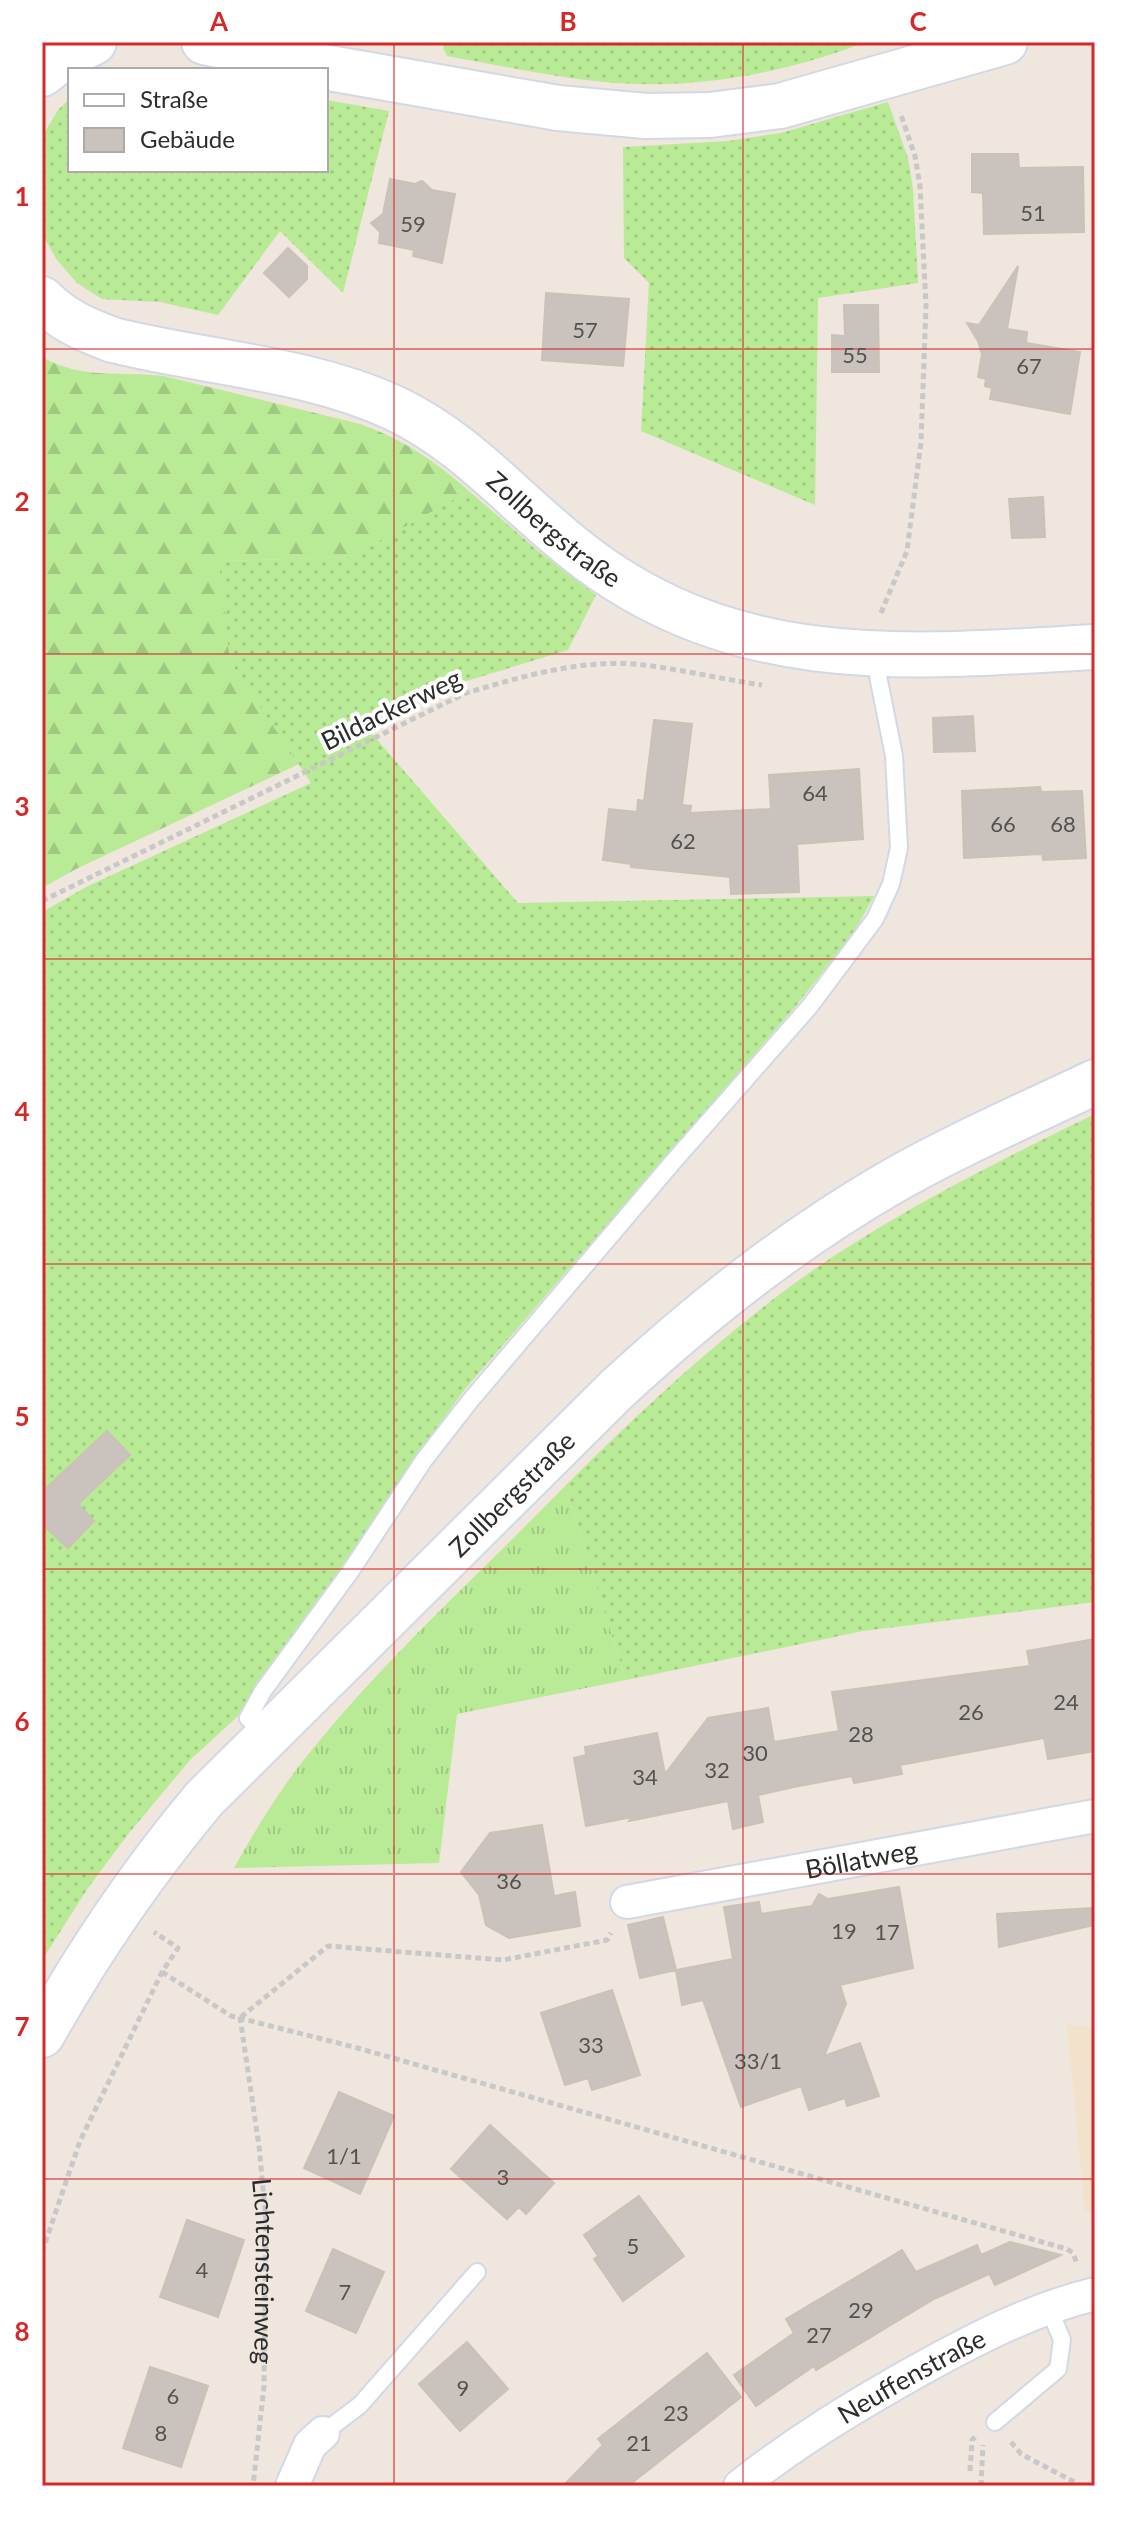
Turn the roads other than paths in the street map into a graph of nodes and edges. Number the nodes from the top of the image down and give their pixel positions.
1 (94, 42) edge
2 (204, 42) edge
3 (1005, 42) edge
4 (42, 74) edge
5 (42, 299) edge
6 (876, 636) junction
7 (1095, 647) edge
8 (1095, 1082) edge
9 (267, 1735) junction
10 (1095, 1816) edge
11 (627, 1902) road end
12 (42, 2035) edge
13 (477, 2272) dead end
14 (1092, 2294) edge
15 (1049, 2308) junction
16 (995, 2422) dead end
17 (323, 2433) joint
18 (292, 2486) edge
19 (740, 2486) edge

1 - 4 main road
2 - 3 main road
5 - 6 main road, Zollbergstraße
6 - 7 main road, Zollbergstraße
6 - 9 lane
8 - 9 main road, Zollbergstraße
9 - 12 main road, Zollbergstraße
10 - 11 street, Böllatweg
13 - 17 lane
14 - 15 street, Neuffenstraße
15 - 16 lane
15 - 19 street, Neuffenstraße
17 - 18 street

